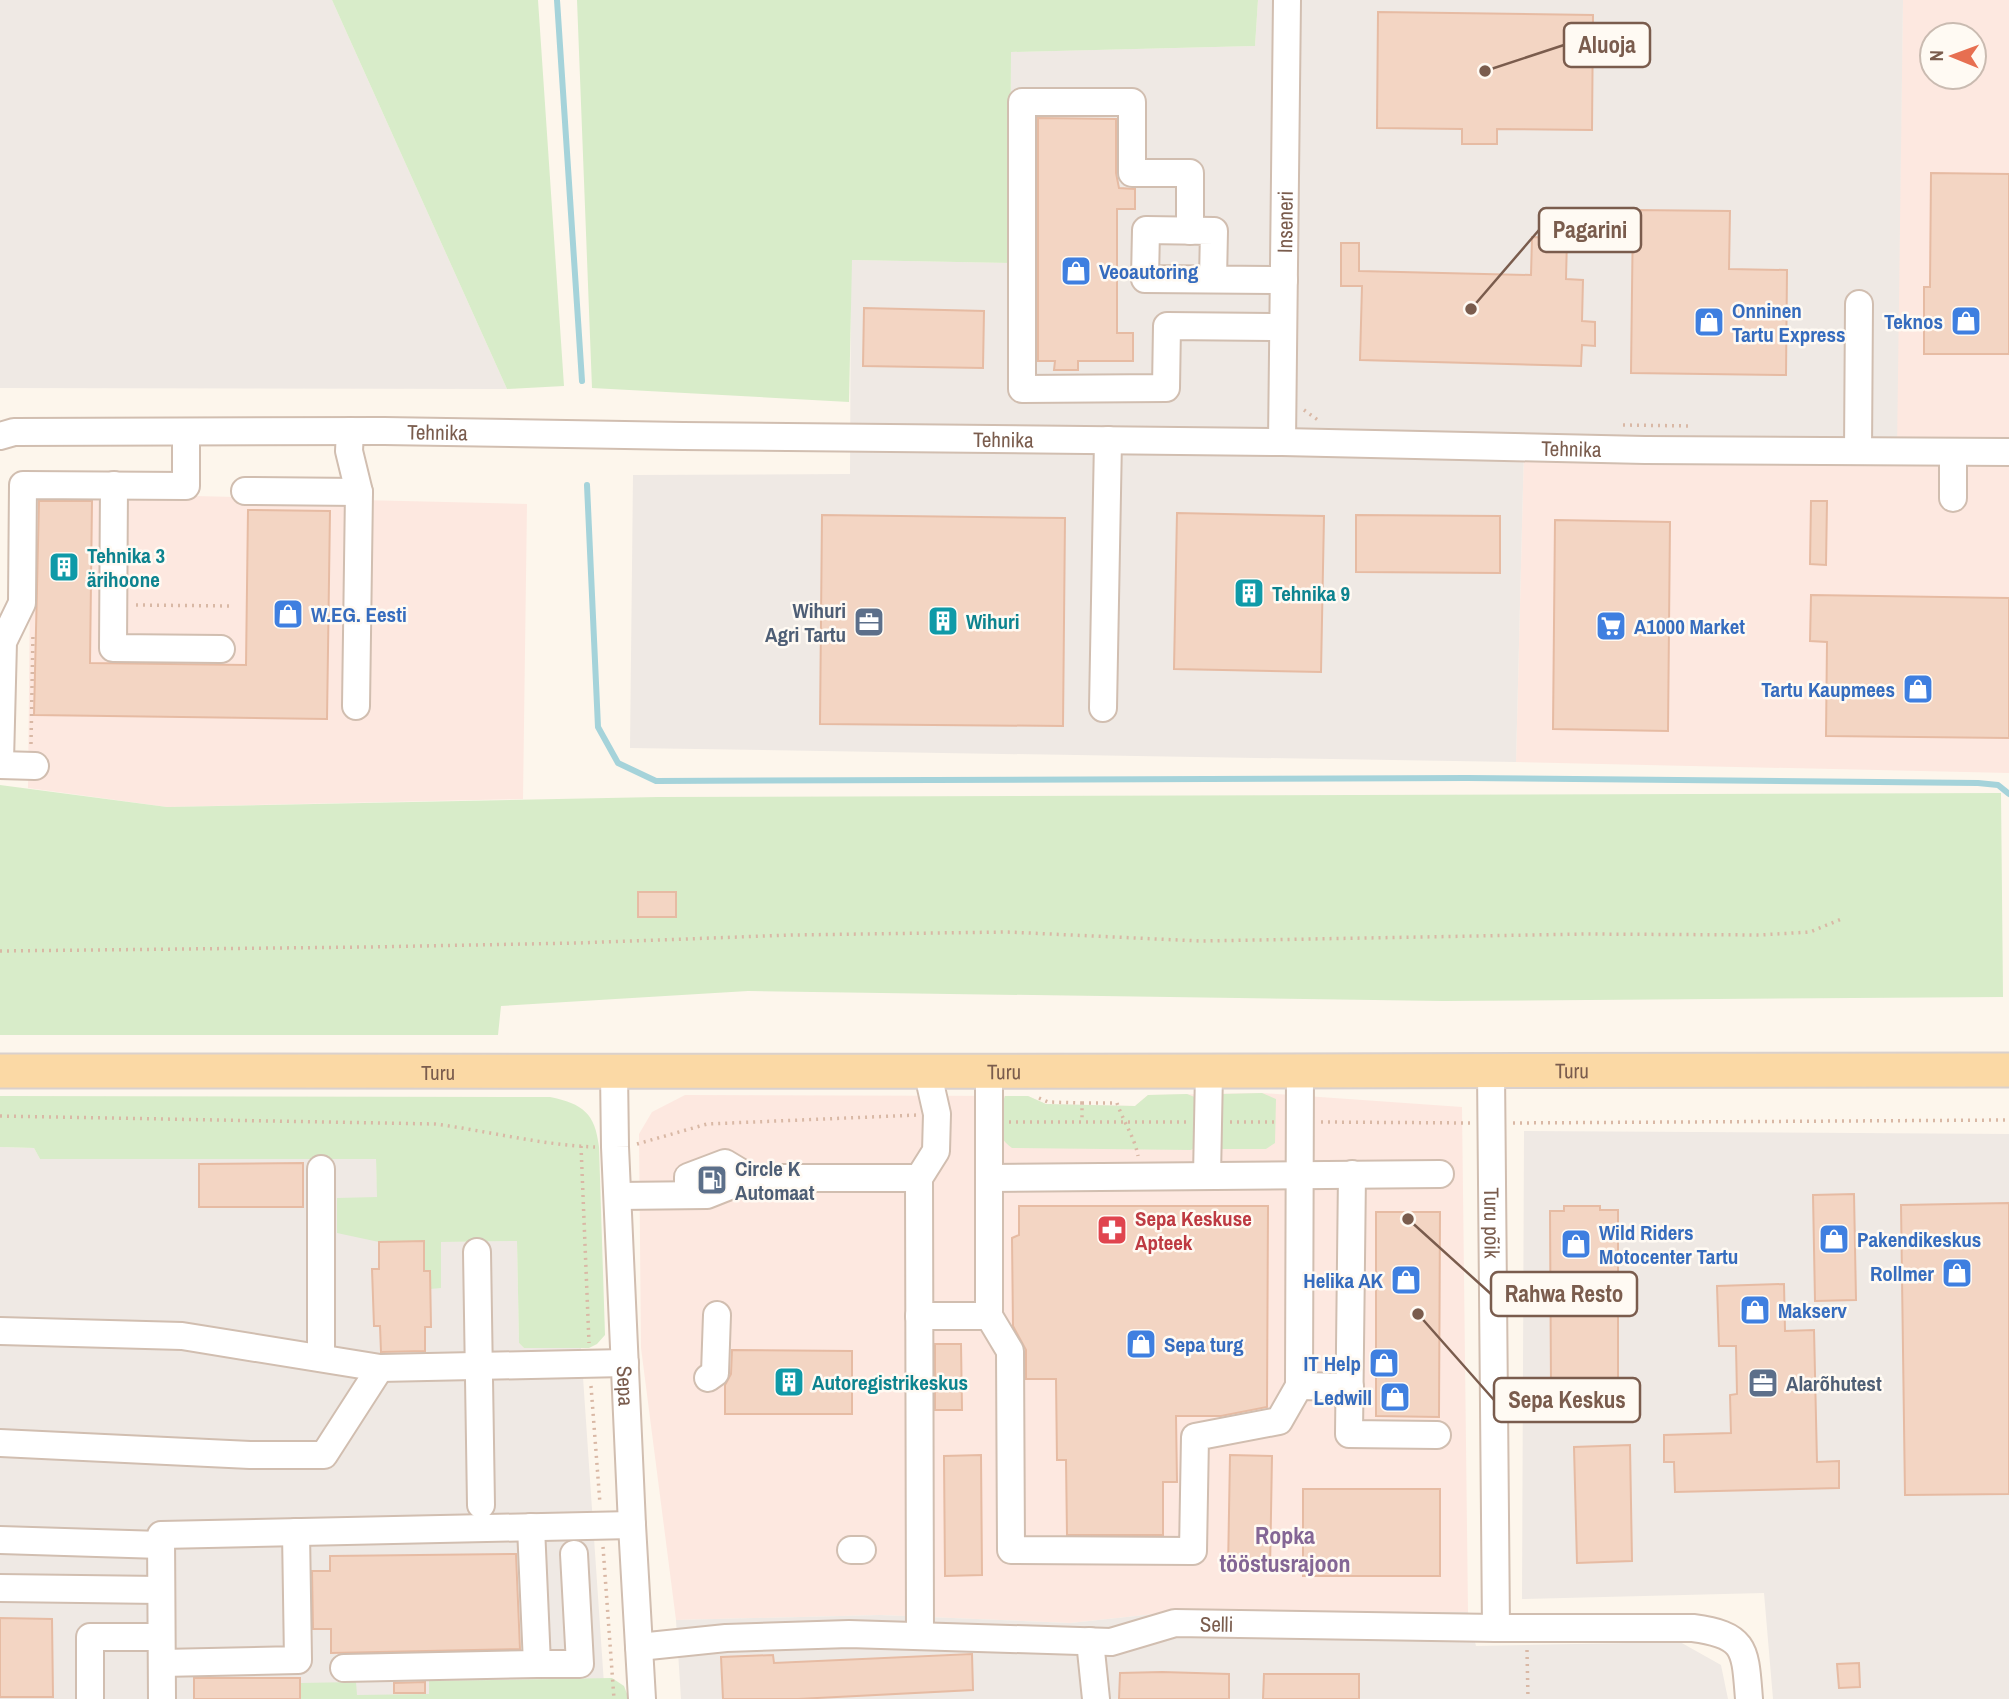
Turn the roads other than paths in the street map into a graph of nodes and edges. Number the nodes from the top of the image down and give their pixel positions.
1 (1287, 0) edge
2 (1190, 231) junction
3 (1213, 279) junction
4 (1284, 280) junction
5 (1859, 304) dead end
6 (1283, 327) junction
7 (350, 431) junction
8 (186, 432) junction
9 (0, 436) edge
10 (1108, 440) junction
11 (1282, 442) junction
12 (1858, 451) junction
13 (1953, 452) junction
14 (2009, 452) edge
15 (114, 485) junction
16 (245, 491) dead end
17 (359, 492) junction
18 (1953, 498) dead end
19 (221, 649) dead end
20 (356, 706) dead end
21 (1103, 708) dead end
22 (0, 763) edge
23 (35, 765) dead end
24 (927, 1070) junction
25 (989, 1070) junction
26 (2009, 1070) edge
27 (0, 1071) edge
28 (1300, 1071) junction
29 (1491, 1071) junction
30 (1209, 1072) junction
31 (614, 1073) junction
32 (321, 1169) dead end
33 (1352, 1174) junction
34 (1440, 1174) dead end
35 (1207, 1175) junction
36 (1300, 1175) junction
37 (919, 1178) junction
38 (990, 1178) junction
39 (618, 1196) junction
40 (477, 1252) dead end
41 (717, 1315) dead end
42 (919, 1316) junction
43 (989, 1316) junction
44 (0, 1331) edge
45 (321, 1358) junction
46 (625, 1363) junction
47 (479, 1366) junction
48 (380, 1368) junction
49 (708, 1378) dead end
50 (1299, 1386) junction
51 (1350, 1387) junction
52 (1437, 1435) dead end
53 (0, 1443) edge
54 (481, 1505) dead end
55 (632, 1525) junction
56 (531, 1527) junction
57 (296, 1532) junction
58 (0, 1540) edge
59 (161, 1545) junction
60 (574, 1554) dead end
61 (0, 1588) edge
62 (161, 1590) junction
63 (1496, 1628) junction
64 (920, 1635) junction
65 (1090, 1641) junction
66 (639, 1647) junction
67 (162, 1650) junction
68 (537, 1664) junction
69 (344, 1668) dead end
70 (90, 1699) edge
71 (162, 1699) edge
72 (642, 1699) edge
73 (1096, 1699) edge
74 (1749, 1699) edge

1 - 4 street, Inseneri
2 - 3 street
2 - 3 street
2 - 6 street
3 - 4 street
4 - 6 street, Inseneri
5 - 12 street
6 - 11 street, Inseneri
7 - 8 street, Tehnika
7 - 10 street, Tehnika
7 - 17 street
8 - 9 street, Tehnika
8 - 15 street
10 - 11 street, Tehnika
10 - 21 street
11 - 12 street, Tehnika
12 - 13 street, Tehnika
13 - 14 street, Tehnika
13 - 18 street
15 - 19 street
15 - 22 street
16 - 17 street
17 - 20 street
22 - 23 street
24 - 25 main road, Turu
24 - 31 main road, Turu
24 - 37 street
25 - 30 main road, Turu
25 - 38 street
26 - 29 main road, Turu
27 - 31 main road, Turu
28 - 29 main road, Turu
28 - 30 main road, Turu
28 - 36 street
29 - 63 street, Turu põik
30 - 35 street
31 - 39 street, Sepa
32 - 45 street
33 - 34 street
33 - 36 street
33 - 51 street
35 - 36 street
35 - 38 street
36 - 50 street
37 - 39 street
37 - 42 street
38 - 43 street
39 - 46 street, Sepa
40 - 47 street
41 - 49 street
42 - 43 street
42 - 64 street
43 - 50 street
44 - 45 street
45 - 48 street
46 - 47 street
46 - 55 street, Sepa
47 - 48 street
47 - 54 street
48 - 53 street
50 - 51 street
51 - 52 street
55 - 56 street
55 - 66 street, Sepa
56 - 57 street
56 - 68 street
57 - 59 street
57 - 67 street
58 - 59 street
59 - 62 street
60 - 68 street
61 - 62 street
62 - 67 street
63 - 65 street, Selli
63 - 74 street, Selli
64 - 65 street, Selli
64 - 66 street, Selli
65 - 73 street
66 - 72 street, Sepa
67 - 70 street
67 - 71 street
68 - 69 street

